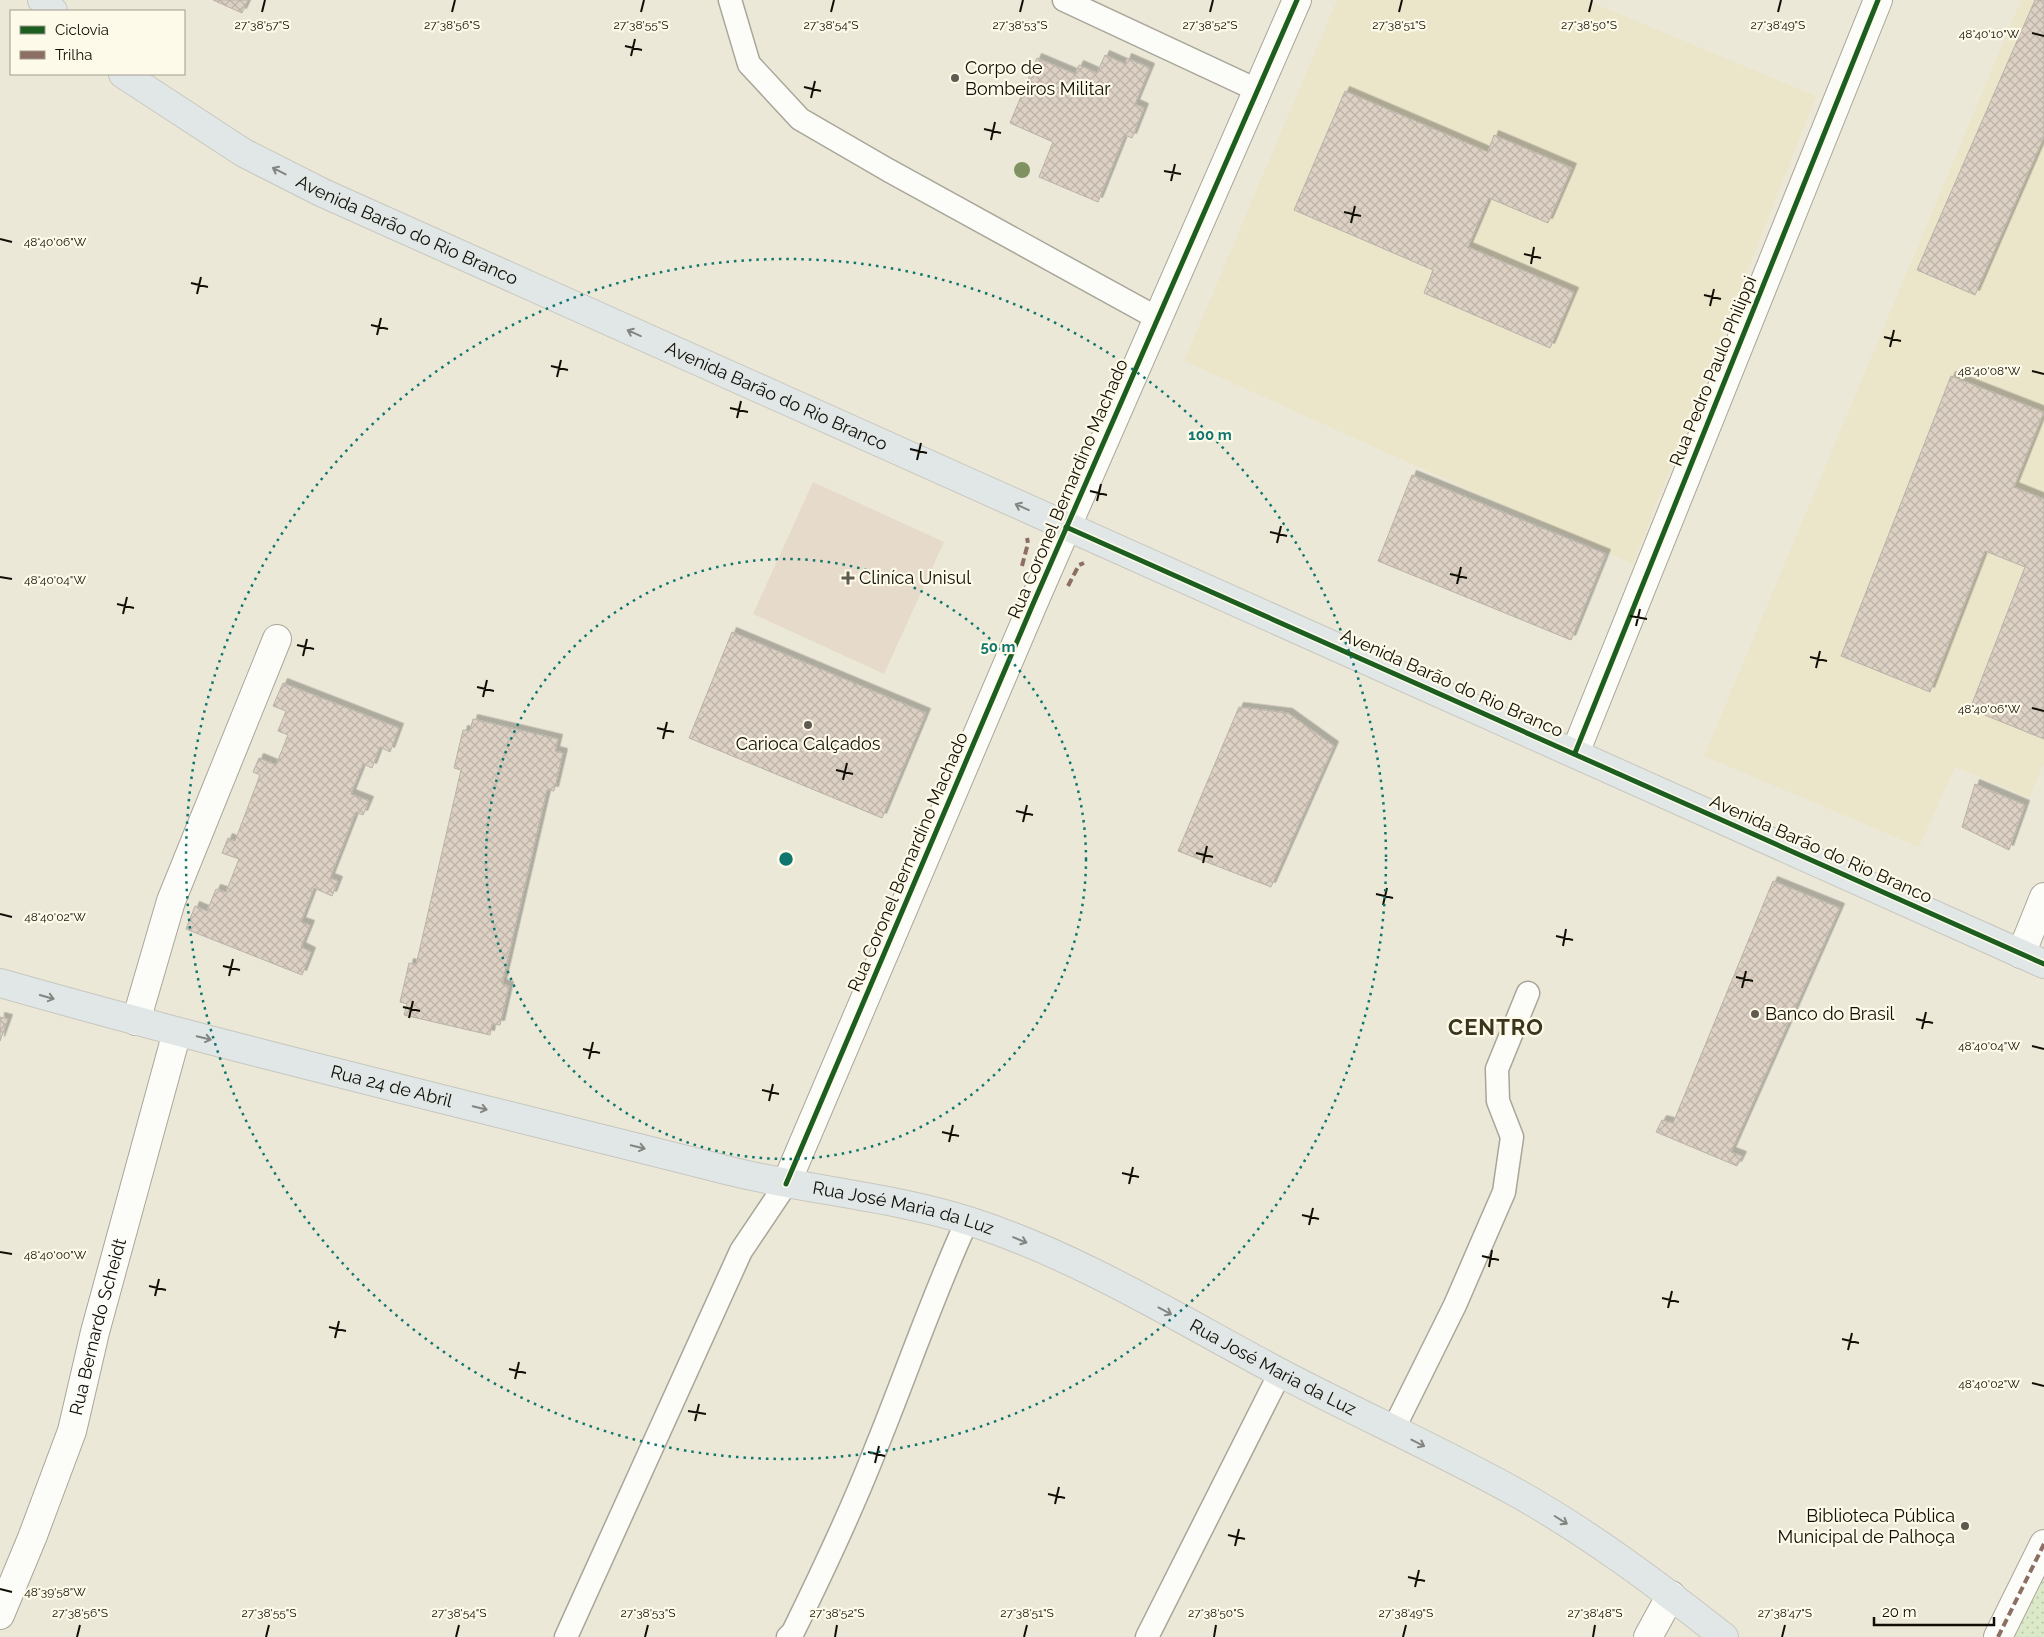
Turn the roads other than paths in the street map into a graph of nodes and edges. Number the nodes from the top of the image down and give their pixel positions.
1 (42, 0) edge
2 (730, 0) edge
3 (1064, 0) edge
4 (1297, 0) edge
5 (1878, 0) edge
6 (52, 10) edge
7 (125, 75) edge
8 (1257, 90) junction
9 (1157, 318) junction
10 (1066, 527) junction
11 (277, 639) dead end
12 (1575, 753) junction
13 (2044, 896) edge
14 (2032, 959) edge
15 (0, 983) edge
16 (1528, 993) dead end
17 (136, 1022) junction
18 (177, 1032) junction
19 (786, 1184) junction
20 (967, 1221) junction
21 (1280, 1373) junction
22 (1393, 1430) junction
23 (2044, 1544) edge
24 (1671, 1595) junction
25 (0, 1615) edge
26 (566, 1637) edge
27 (788, 1637) edge
28 (1147, 1637) edge
29 (1648, 1637) edge
30 (1724, 1637) edge
31 (1998, 1637) edge

1 - 6 main road
2 - 9 lane
3 - 8 lane
4 - 8 street, Rua Coronel Bernardino Machado
5 - 12 street, Rua Pedro Paulo Philippi
10 -> 7 main road, Avenida Barão do Rio Branco
8 - 9 street, Rua Coronel Bernardino Machado
9 - 10 street, Rua Coronel Bernardino Machado
10 - 12 main road, Avenida Barão do Rio Branco
10 - 19 street, Rua Coronel Bernardino Machado
11 - 17 street
12 - 14 main road, Avenida Barão do Rio Branco
13 - 14 street
15 -> 17 main road, Rua 24 de Abril
16 - 22 lane
17 - 18 main road, Rua 24 de Abril
18 -> 19 main road, Rua 24 de Abril
18 - 25 street, Rua Bernardo Scheidt
19 - 20 main road, Rua José Maria da Luz
19 - 26 lane
20 -> 21 main road, Rua José Maria da Luz
20 - 27 lane
21 - 22 main road, Rua José Maria da Luz
21 - 28 lane
22 -> 24 main road, Rua José Maria da Luz
23 - 31 street
24 - 29 street
24 - 30 main road, Rua José Maria da Luz

